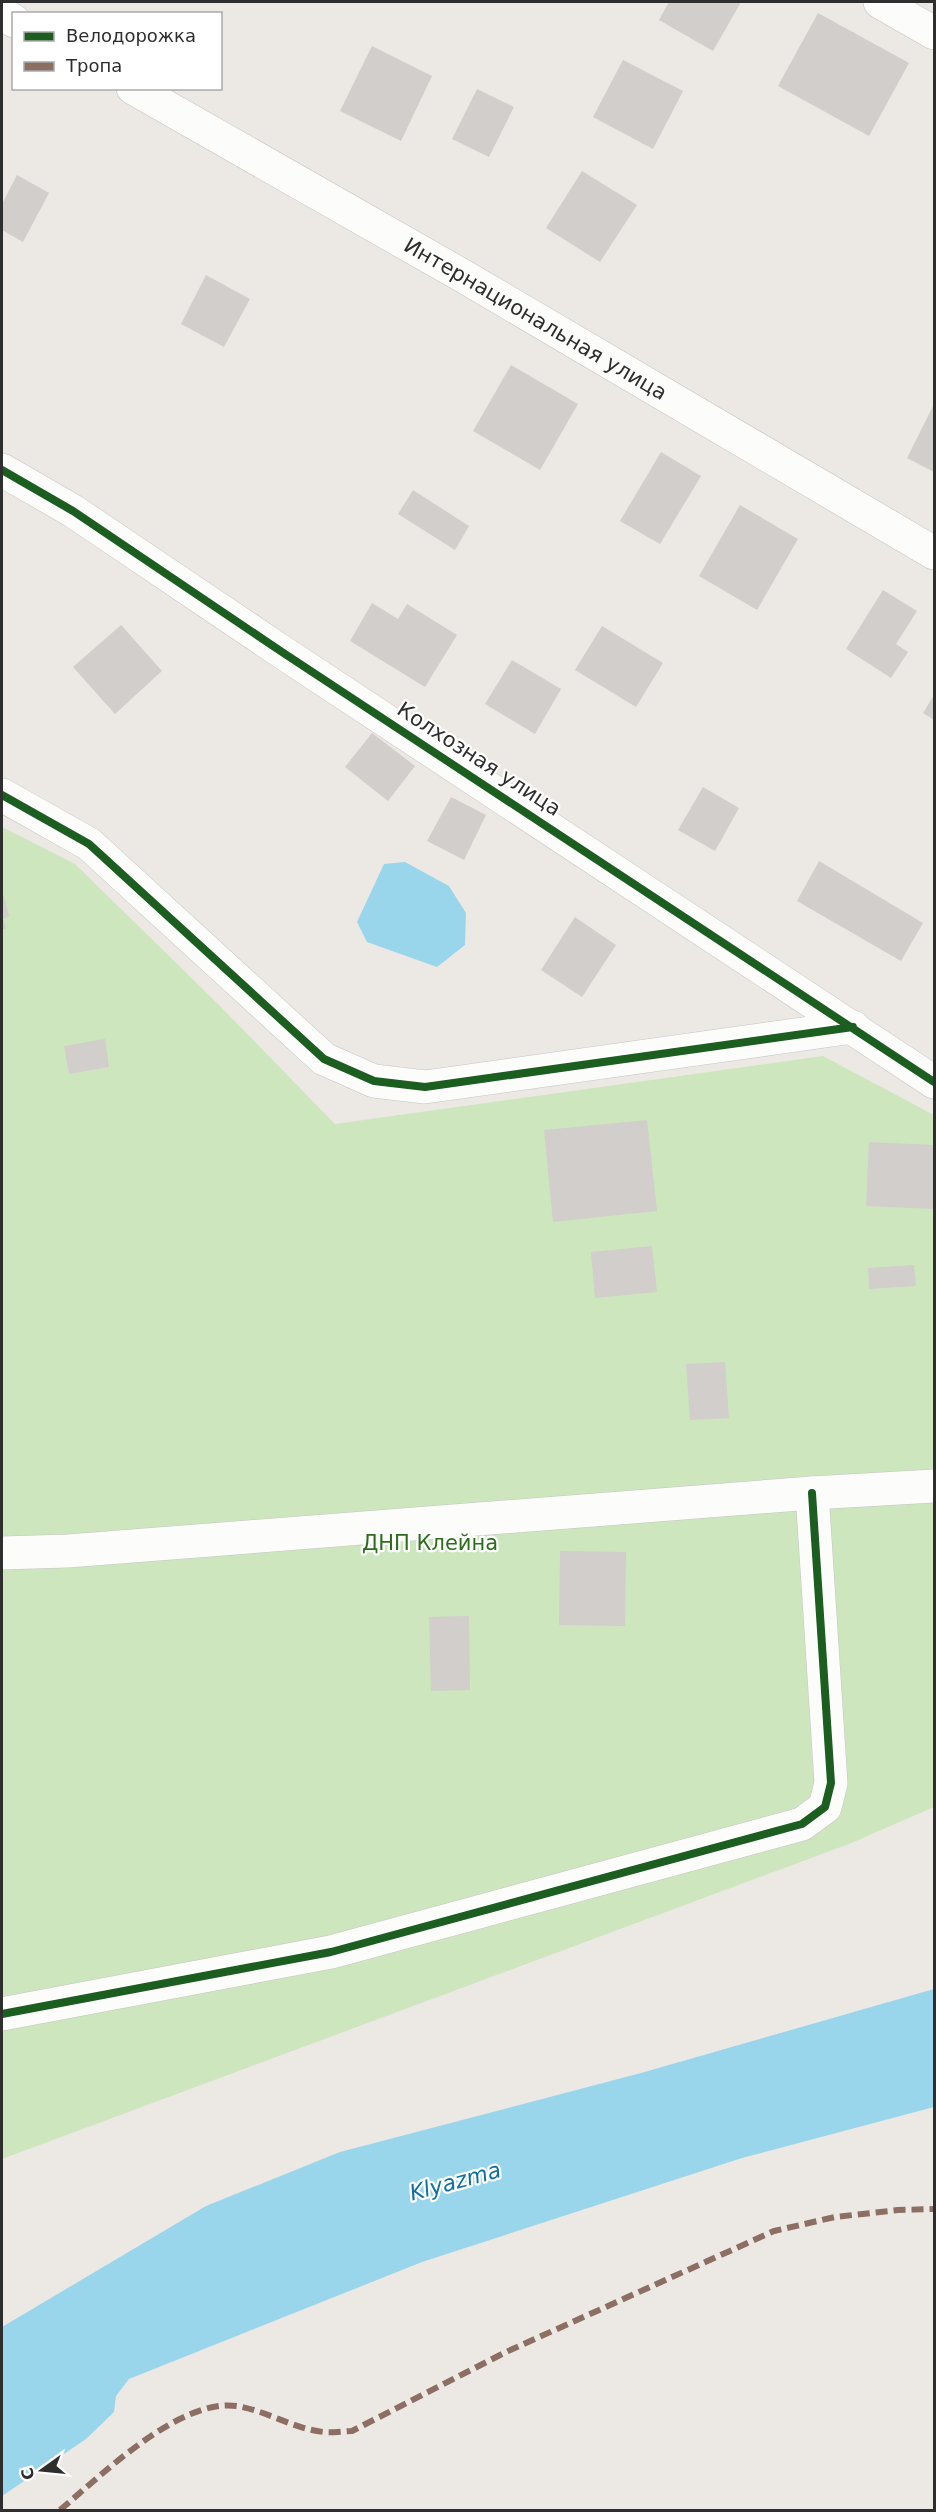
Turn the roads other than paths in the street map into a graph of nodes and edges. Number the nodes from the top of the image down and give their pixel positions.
1 (880, 2) edge
2 (934, 33) edge
3 (137, 90) edge
4 (2, 470) edge
5 (934, 553) edge
6 (2, 795) edge
7 (853, 1027) junction
8 (934, 1082) edge
9 (934, 1486) edge
10 (812, 1493) junction
11 (2, 1553) edge
12 (2, 2014) edge

1 - 2 street
3 - 5 street, Интернациональная улица
4 - 7 street, Колхозная улица
6 - 7 street
7 - 8 street, Колхозная улица
9 - 10 street
10 - 11 street
10 - 12 street

